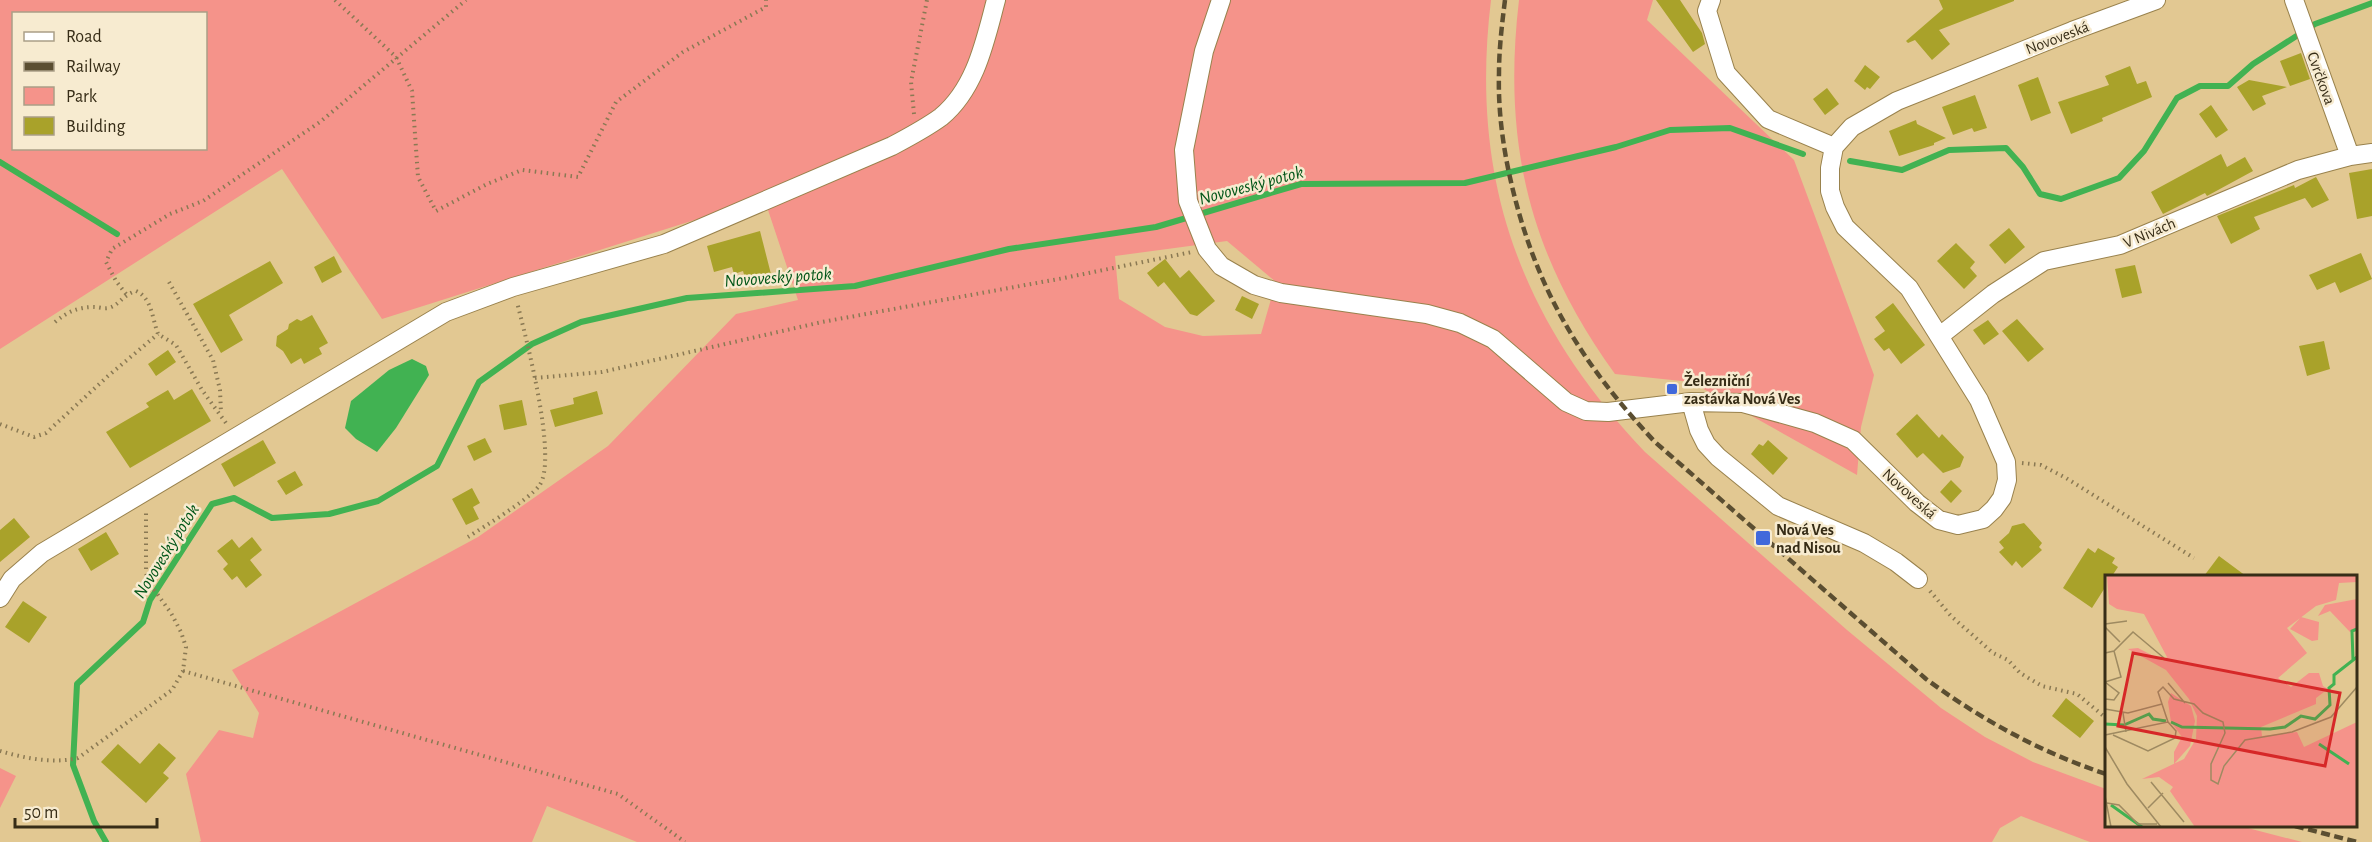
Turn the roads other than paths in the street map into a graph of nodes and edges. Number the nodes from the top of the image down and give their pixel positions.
1 (996, 0) edge
2 (1221, 0) edge
3 (1711, 0) edge
4 (2156, 0) edge
5 (2294, 0) edge
6 (1834, 147) junction
7 (2372, 153) edge
8 (2350, 156) junction
9 (1941, 335) junction
10 (1691, 402) junction
11 (1918, 579) road end
12 (0, 598) edge

1 - 12 street
2 - 10 street, Novoveská
3 - 6 street
4 - 6 street, Novoveská
5 - 8 street, Cvrčkova
6 - 9 street, Novoveská
7 - 8 street, V Nivách
8 - 9 street, V Nivách
9 - 10 street, Novoveská
10 - 11 street

